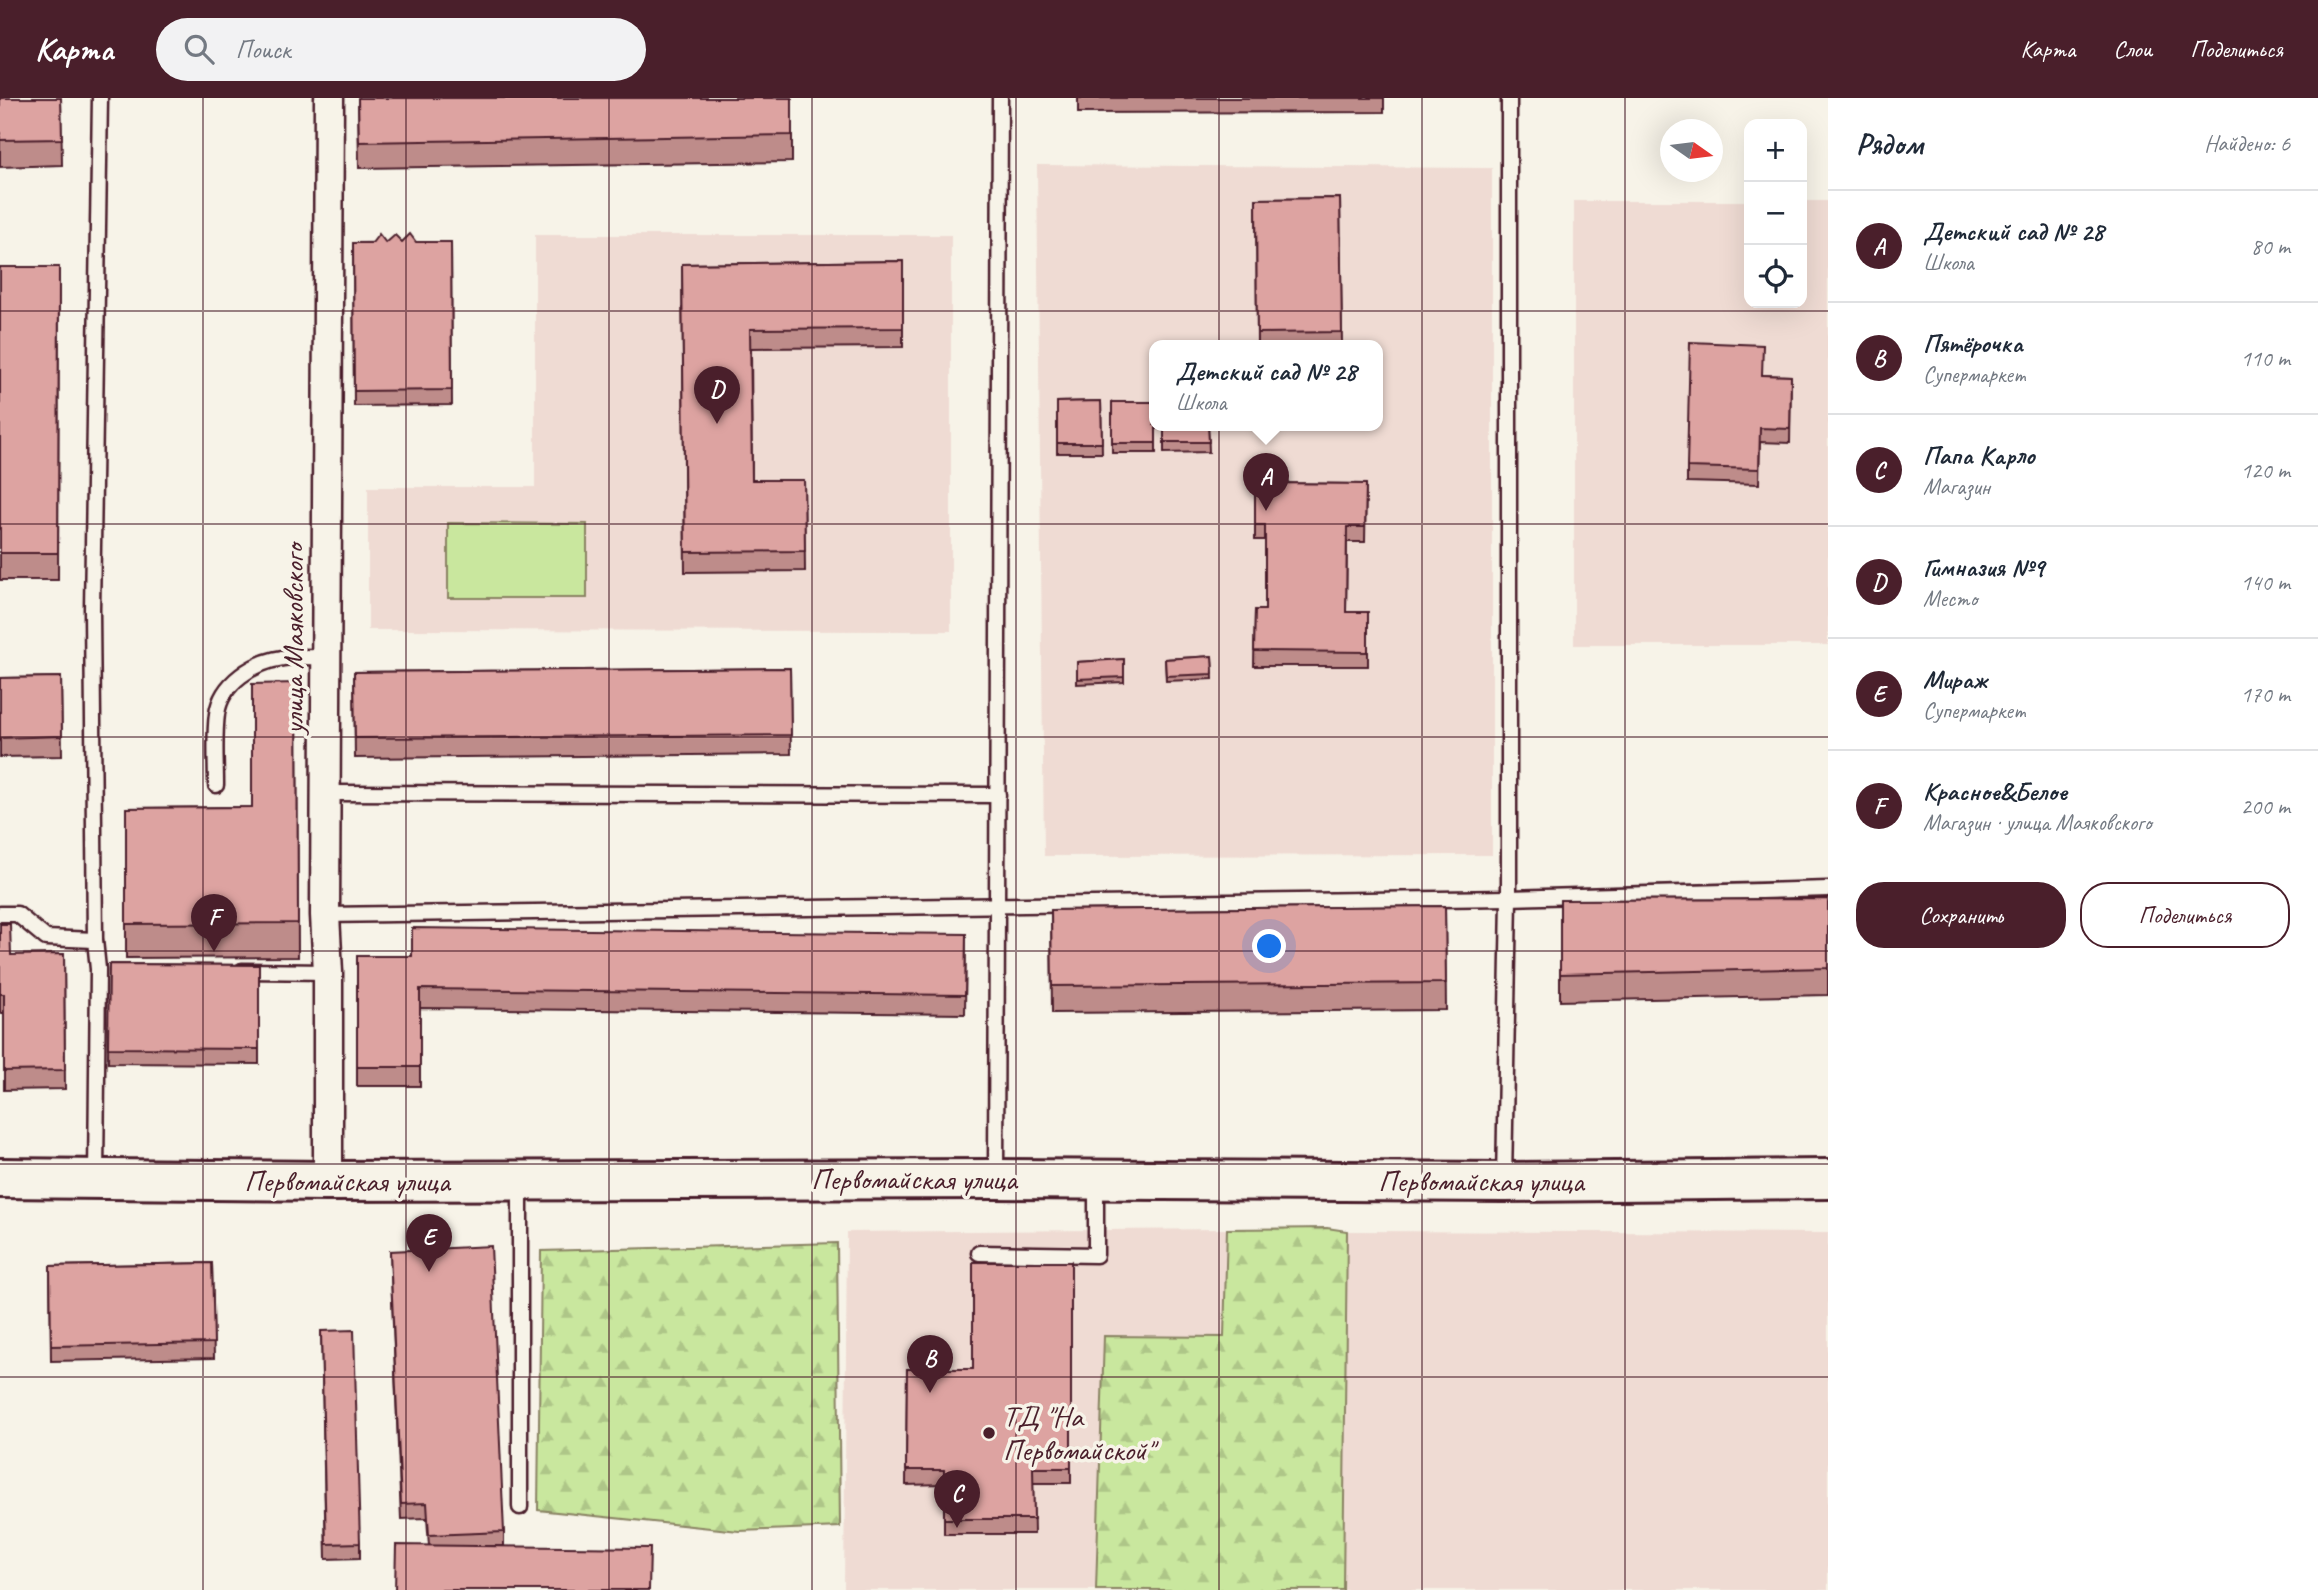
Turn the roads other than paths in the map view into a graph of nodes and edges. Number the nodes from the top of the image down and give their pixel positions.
1 (100, 98) edge
2 (328, 98) edge
3 (1000, 98) edge
4 (1509, 98) edge
5 (326, 658) junction
6 (216, 785) dead end
7 (326, 793) junction
8 (998, 795) junction
9 (1828, 889) edge
10 (1508, 898) junction
11 (998, 904) junction
12 (0, 914) edge
13 (325, 915) junction
14 (95, 940) junction
15 (233, 971) edge
16 (328, 972) junction
17 (0, 1178) edge
18 (1828, 1178) edge
19 (996, 1179) junction
20 (520, 1180) junction
21 (1096, 1180) junction
22 (96, 1181) junction
23 (328, 1181) junction
24 (1504, 1182) junction
25 (979, 1253) dead end
26 (520, 1507) dead end

1 - 14 lane
2 - 5 street, улица Маяковского
3 - 8 lane
4 - 10 lane
5 - 6 lane
5 - 7 street, улица Маяковского
7 - 8 lane
7 - 13 street, улица Маяковского
8 - 11 lane
9 - 10 lane
10 - 11 lane
10 - 24 lane
11 - 13 lane
11 - 19 lane
12 - 14 lane
13 - 16 street, улица Маяковского
14 - 22 lane
15 - 16 lane
16 - 23 street, улица Маяковского
17 - 22 street, Первомайская улица
18 - 24 street, Первомайская улица
19 - 20 street, Первомайская улица
19 - 21 street, Первомайская улица
20 - 23 street, Первомайская улица
20 - 26 lane
21 - 24 street, Первомайская улица
21 - 25 lane
22 - 23 street, Первомайская улица

